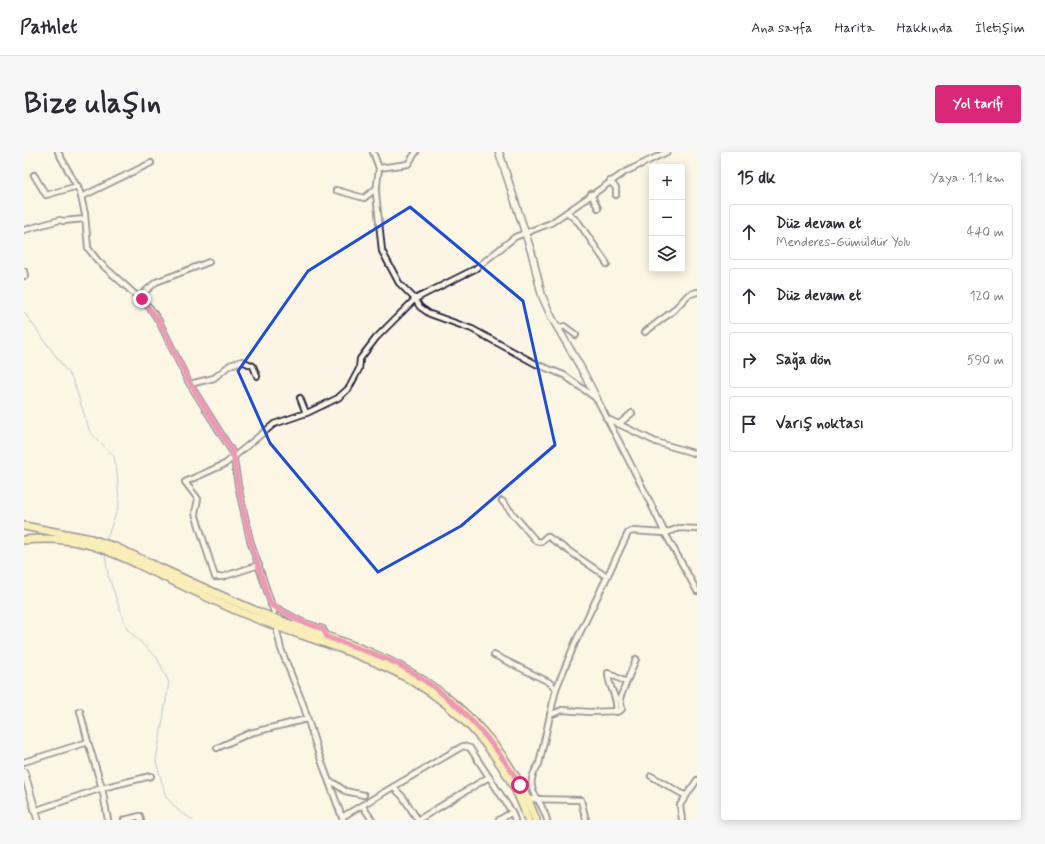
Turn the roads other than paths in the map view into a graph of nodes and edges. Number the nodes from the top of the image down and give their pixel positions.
1 (58, 152) edge
2 (373, 152) edge
3 (416, 152) edge
4 (499, 152) edge
5 (667, 152) edge
6 (661, 153) edge
7 (151, 163) dead end
8 (379, 168) junction
9 (34, 175) dead end
10 (610, 181) junction
11 (78, 186) junction
12 (377, 188) junction
13 (336, 190) dead end
14 (591, 194) junction
15 (616, 195) dead end
16 (81, 196) junction
17 (598, 208) dead end
18 (568, 212) junction
19 (85, 219) junction
20 (24, 230) edge
21 (526, 233) junction
22 (208, 262) dead end
23 (607, 264) dead end
24 (697, 292) edge
25 (139, 297) junction
26 (415, 299) junction
27 (558, 329) junction
28 (645, 332) dead end
29 (576, 335) dead end
30 (257, 376) dead end
31 (190, 384) junction
32 (300, 398) dead end
33 (597, 400) junction
34 (306, 413) junction
35 (632, 413) dead end
36 (606, 418) junction
37 (619, 424) junction
38 (697, 454) edge
39 (234, 457) junction
40 (502, 501) dead end
41 (24, 526) edge
42 (697, 529) edge
43 (665, 534) junction
44 (24, 540) edge
45 (91, 542) junction
46 (114, 550) junction
47 (259, 565) junction
48 (607, 577) junction
49 (697, 591) edge
50 (271, 605) junction
51 (274, 612) dead end
52 (276, 631) dead end
53 (327, 637) junction
54 (494, 655) dead end
55 (636, 659) dead end
56 (626, 682) junction
57 (556, 689) junction
58 (80, 711) dead end
59 (616, 712) junction
60 (550, 714) junction
61 (307, 719) junction
62 (88, 742) junction
63 (217, 748) dead end
64 (24, 762) edge
65 (24, 772) edge
66 (151, 776) dead end
67 (651, 776) dead end
68 (489, 777) junction
69 (697, 780) edge
70 (329, 782) junction
71 (393, 787) junction
72 (102, 788) junction
73 (364, 795) dead end
74 (686, 796) junction
75 (527, 799) junction
76 (539, 799) junction
77 (362, 805) junction
78 (34, 811) junction
79 (512, 812) junction
80 (342, 818) edge
81 (38, 820) edge
82 (108, 820) edge
83 (124, 820) edge
84 (141, 820) edge
85 (372, 820) edge
86 (418, 820) edge
87 (499, 820) edge
88 (515, 820) edge
89 (528, 820) edge
90 (536, 820) edge
91 (547, 820) edge
92 (586, 820) edge
93 (682, 820) edge

1 - 11 street
2 - 8 street
3 - 8 street
4 - 21 street
5 - 6 street
6 - 10 street
7 - 16 street
8 - 12 street
9 - 11 street
10 - 14 street
10 - 15 street
11 - 16 street
12 - 13 street
12 - 26 street
14 - 17 street
14 - 18 street
16 - 19 street
18 - 21 street
18 - 23 street
19 - 20 street
19 - 25 street
21 - 26 street
21 - 27 street
22 - 25 street
24 - 28 street
25 - 31 street
26 - 33 street
26 - 34 street
27 - 29 street
27 - 33 street
30 - 31 street
31 - 39 street
32 - 34 street
33 - 36 street
34 - 39 street
35 - 37 street
36 - 37 street
36 - 43 street
37 - 38 street
39 - 47 street
39 - 47 street
40 - 48 street
41 - 45 main road
42 - 43 street
43 - 48 street
43 - 49 street
44 - 45 main road
45 - 46 main road
46 - 53 main road
46 - 89 main road
47 - 50 street
48 - 57 street
50 - 51 street
50 - 53 street
52 - 61 street
53 - 75 main road
54 - 57 street
55 - 56 street
56 - 59 street
56 - 59 street
57 - 60 street
58 - 62 street
59 - 60 street
60 - 76 street
61 - 63 street
61 - 70 street
62 - 64 street
62 - 72 street
65 - 78 street
66 - 72 street
67 - 74 street
68 - 71 street
68 - 79 street
68 - 86 street
69 - 74 street
70 - 73 street
70 - 80 street
71 - 77 street
71 - 86 street
72 - 78 street
72 - 82 street
74 - 93 street
75 - 76 street
75 - 90 main road
76 - 91 street
76 - 92 street
77 - 80 street
77 - 85 street
78 - 81 street
79 - 87 street
79 - 88 street
83 - 84 street

